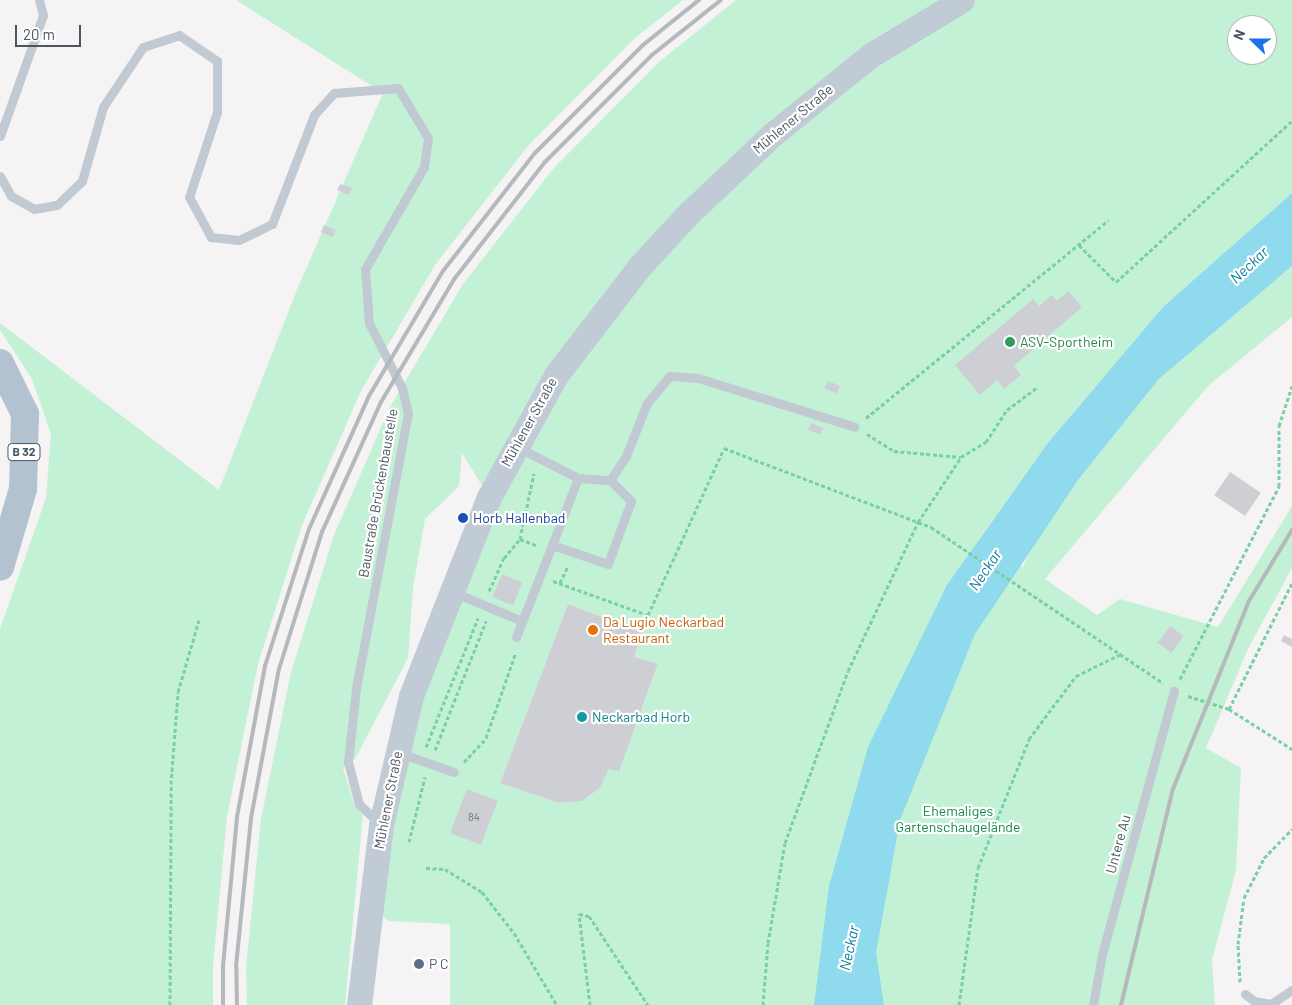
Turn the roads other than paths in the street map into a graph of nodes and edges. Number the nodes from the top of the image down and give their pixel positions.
1 (40, 0) edge
2 (962, 0) edge
3 (0, 136) edge
4 (0, 176) edge
5 (0, 363) edge
6 (855, 426) road end
7 (515, 446) junction
8 (578, 478) junction
9 (610, 480) junction
10 (552, 545) junction
11 (0, 567) edge
12 (450, 591) junction
13 (522, 621) junction
14 (516, 636) road end
15 (1174, 691) road end
16 (397, 752) junction
17 (454, 772) road end
18 (381, 825) junction
19 (1292, 990) edge
20 (1245, 994) road end
21 (359, 1005) edge
22 (1093, 1005) edge

1 - 3 lane
2 - 7 main road, Mühlener Straße
4 - 18 lane, Baustraße Brückenbaustelle
5 - 11 main road, B 32
6 - 9 lane
7 - 8 lane
7 - 12 main road, Mühlener Straße
8 - 9 lane
8 - 10 lane
9 - 10 lane
10 - 13 lane
12 - 13 lane
12 - 16 main road, Mühlener Straße
13 - 14 lane
15 - 22 lane, Untere Au
16 - 17 lane
16 - 18 main road, Mühlener Straße
18 - 21 main road, Mühlener Straße
19 - 20 lane

